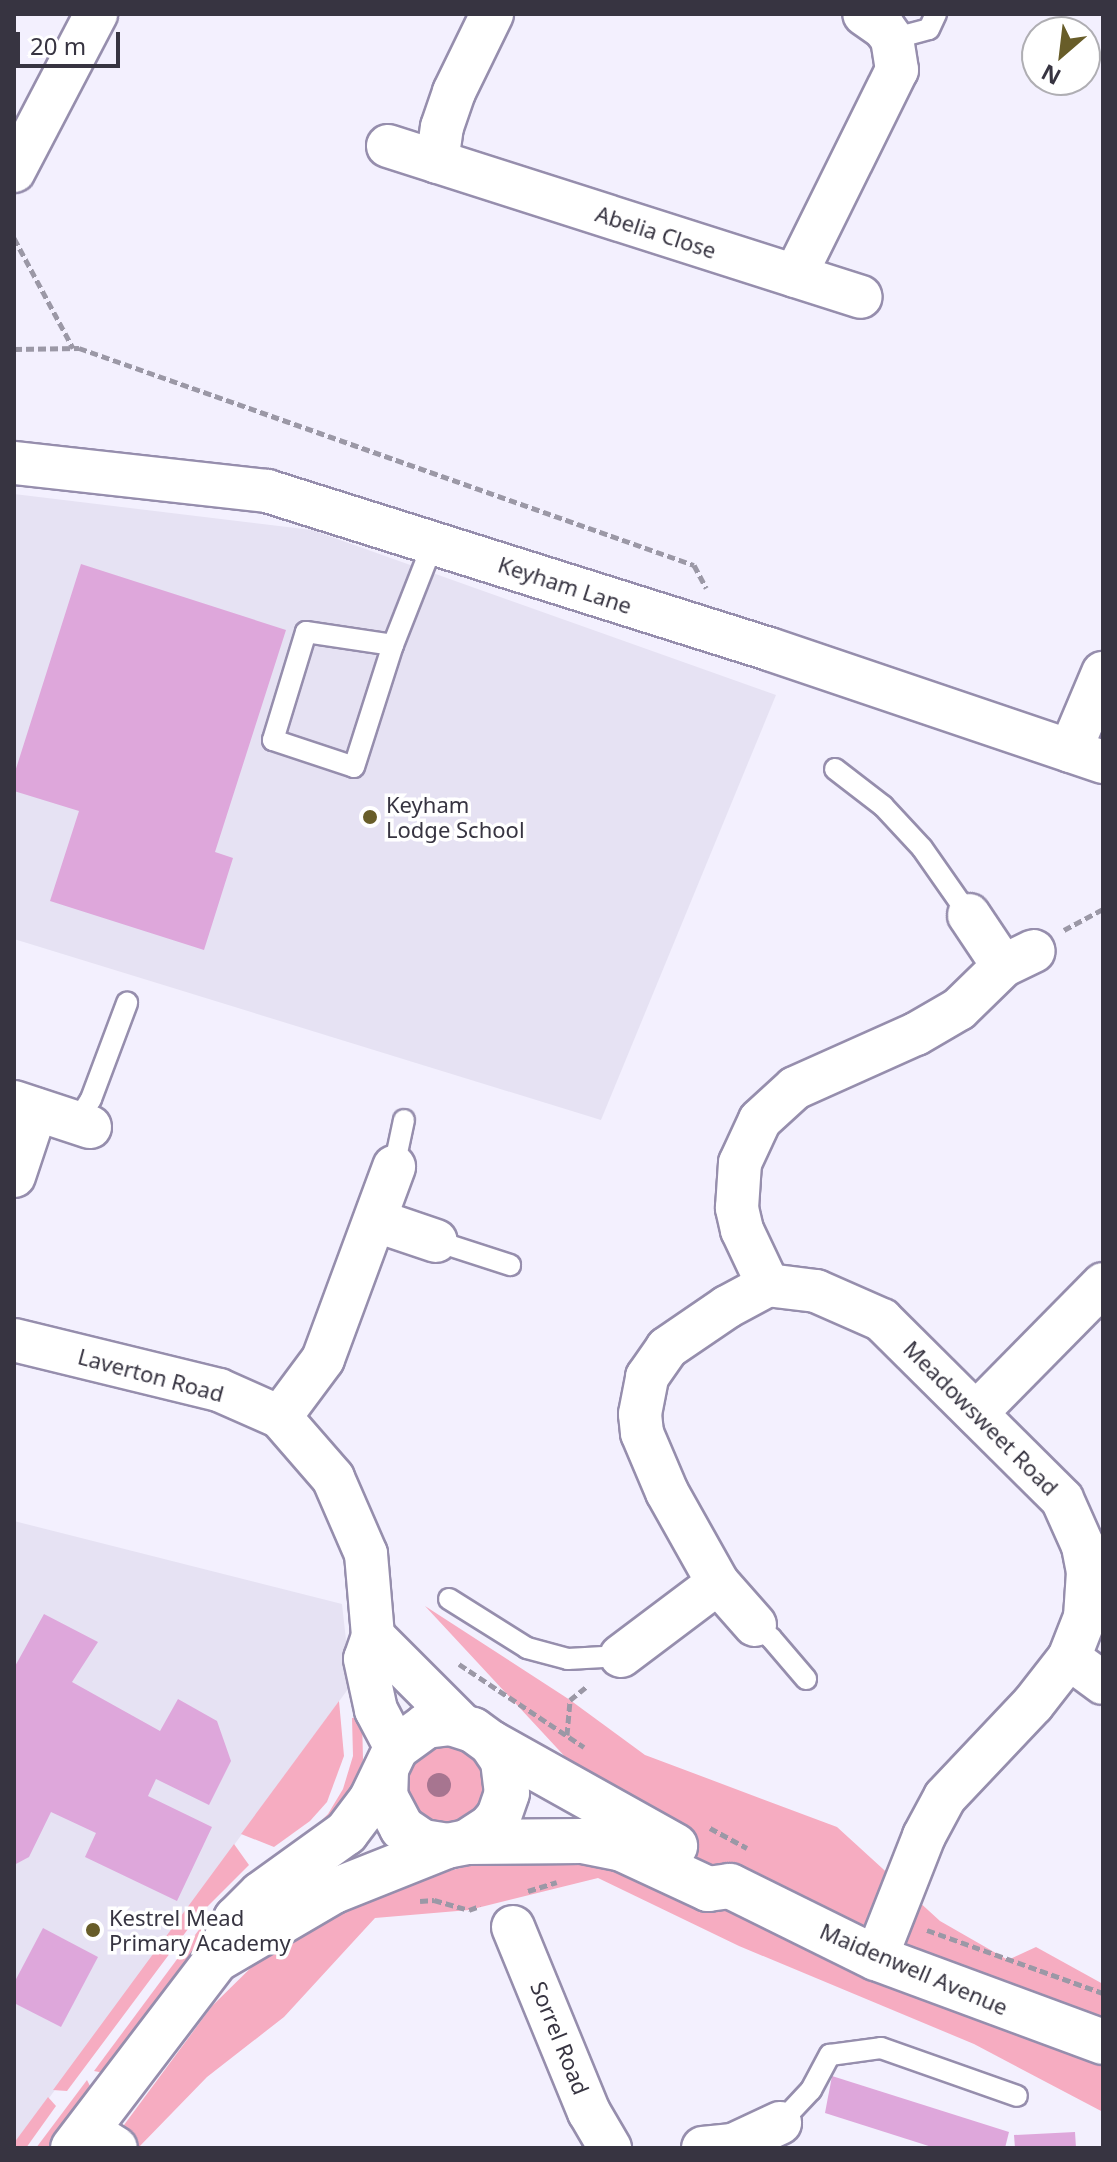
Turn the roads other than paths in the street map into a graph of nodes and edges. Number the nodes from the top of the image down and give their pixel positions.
1 (96, 14) edge
2 (492, 14) edge
3 (936, 14) edge
4 (878, 27) edge
5 (388, 146) dead end
6 (437, 162) junction
7 (14, 169) edge
8 (795, 276) junction
9 (860, 297) dead end
10 (14, 463) edge
11 (434, 541) junction
12 (393, 645) junction
13 (1103, 673) edge
14 (1087, 756) edge
15 (835, 769) dead end
16 (969, 915) joint
17 (127, 1003) dead end
18 (25, 1106) edge
19 (404, 1120) dead end
20 (83, 1125) joint
21 (394, 1167) joint
22 (14, 1176) edge
23 (377, 1221) junction
24 (436, 1241) joint
25 (510, 1265) dead end
26 (1103, 1284) edge
27 (768, 1285) junction
28 (14, 1340) edge
29 (976, 1413) junction
30 (280, 1417) junction
31 (718, 1583) junction
32 (449, 1599) dead end
33 (755, 1625) joint
34 (373, 1636) junction
35 (621, 1656) joint
36 (1069, 1658) junction
37 (806, 1679) dead end
38 (1103, 1683) edge
39 (477, 1734) junction
40 (391, 1759) junction
41 (457, 1844) junction
42 (730, 1886) junction
43 (513, 1927) dead end
44 (876, 1958) junction
45 (216, 1960) junction
46 (1103, 2042) edge
47 (1017, 2096) dead end
48 (780, 2123) joint
49 (92, 2142) edge
50 (610, 2148) edge
51 (703, 2148) edge

1 - 7 street
2 - 6 street
3 - 4 lane
4 - 8 street
5 - 6 street, Abelia Close
6 - 8 street, Abelia Close
8 - 9 street, Abelia Close
10 - 11 street, Keyham Lane
11 - 12 lane
11 - 14 street, Keyham Lane
12 - 12 lane
13 - 14 street
15 - 16 lane
16 - 27 street
17 - 20 lane
18 - 20 street
18 - 22 street
19 - 21 lane
21 - 23 street
23 - 24 street
23 - 30 street
24 - 25 lane
26 - 29 street
27 - 29 street, Meadowsweet Road
27 - 31 street
28 - 30 street, Laverton Road
29 - 36 street, Meadowsweet Road
30 - 34 street, Laverton Road
31 - 33 street
31 - 35 street
32 - 35 lane
33 - 37 lane
34 - 39 street
34 - 40 street, Laverton Road
36 - 38 street
36 - 44 street, Meadowsweet Road
39 - 40 street, Maidenwell Avenue
39 - 41 street, Maidenwell Avenue
39 - 42 street, Maidenwell Avenue
40 - 41 street, Maidenwell Avenue
40 - 45 street, Maidenwell Avenue
41 - 42 street, Maidenwell Avenue
41 - 45 street, Maidenwell Avenue
42 - 44 street, Maidenwell Avenue
43 - 50 street, Sorrel Road
44 - 46 street, Maidenwell Avenue
45 - 49 street, Maidenwell Avenue
47 - 48 lane
48 - 51 street

